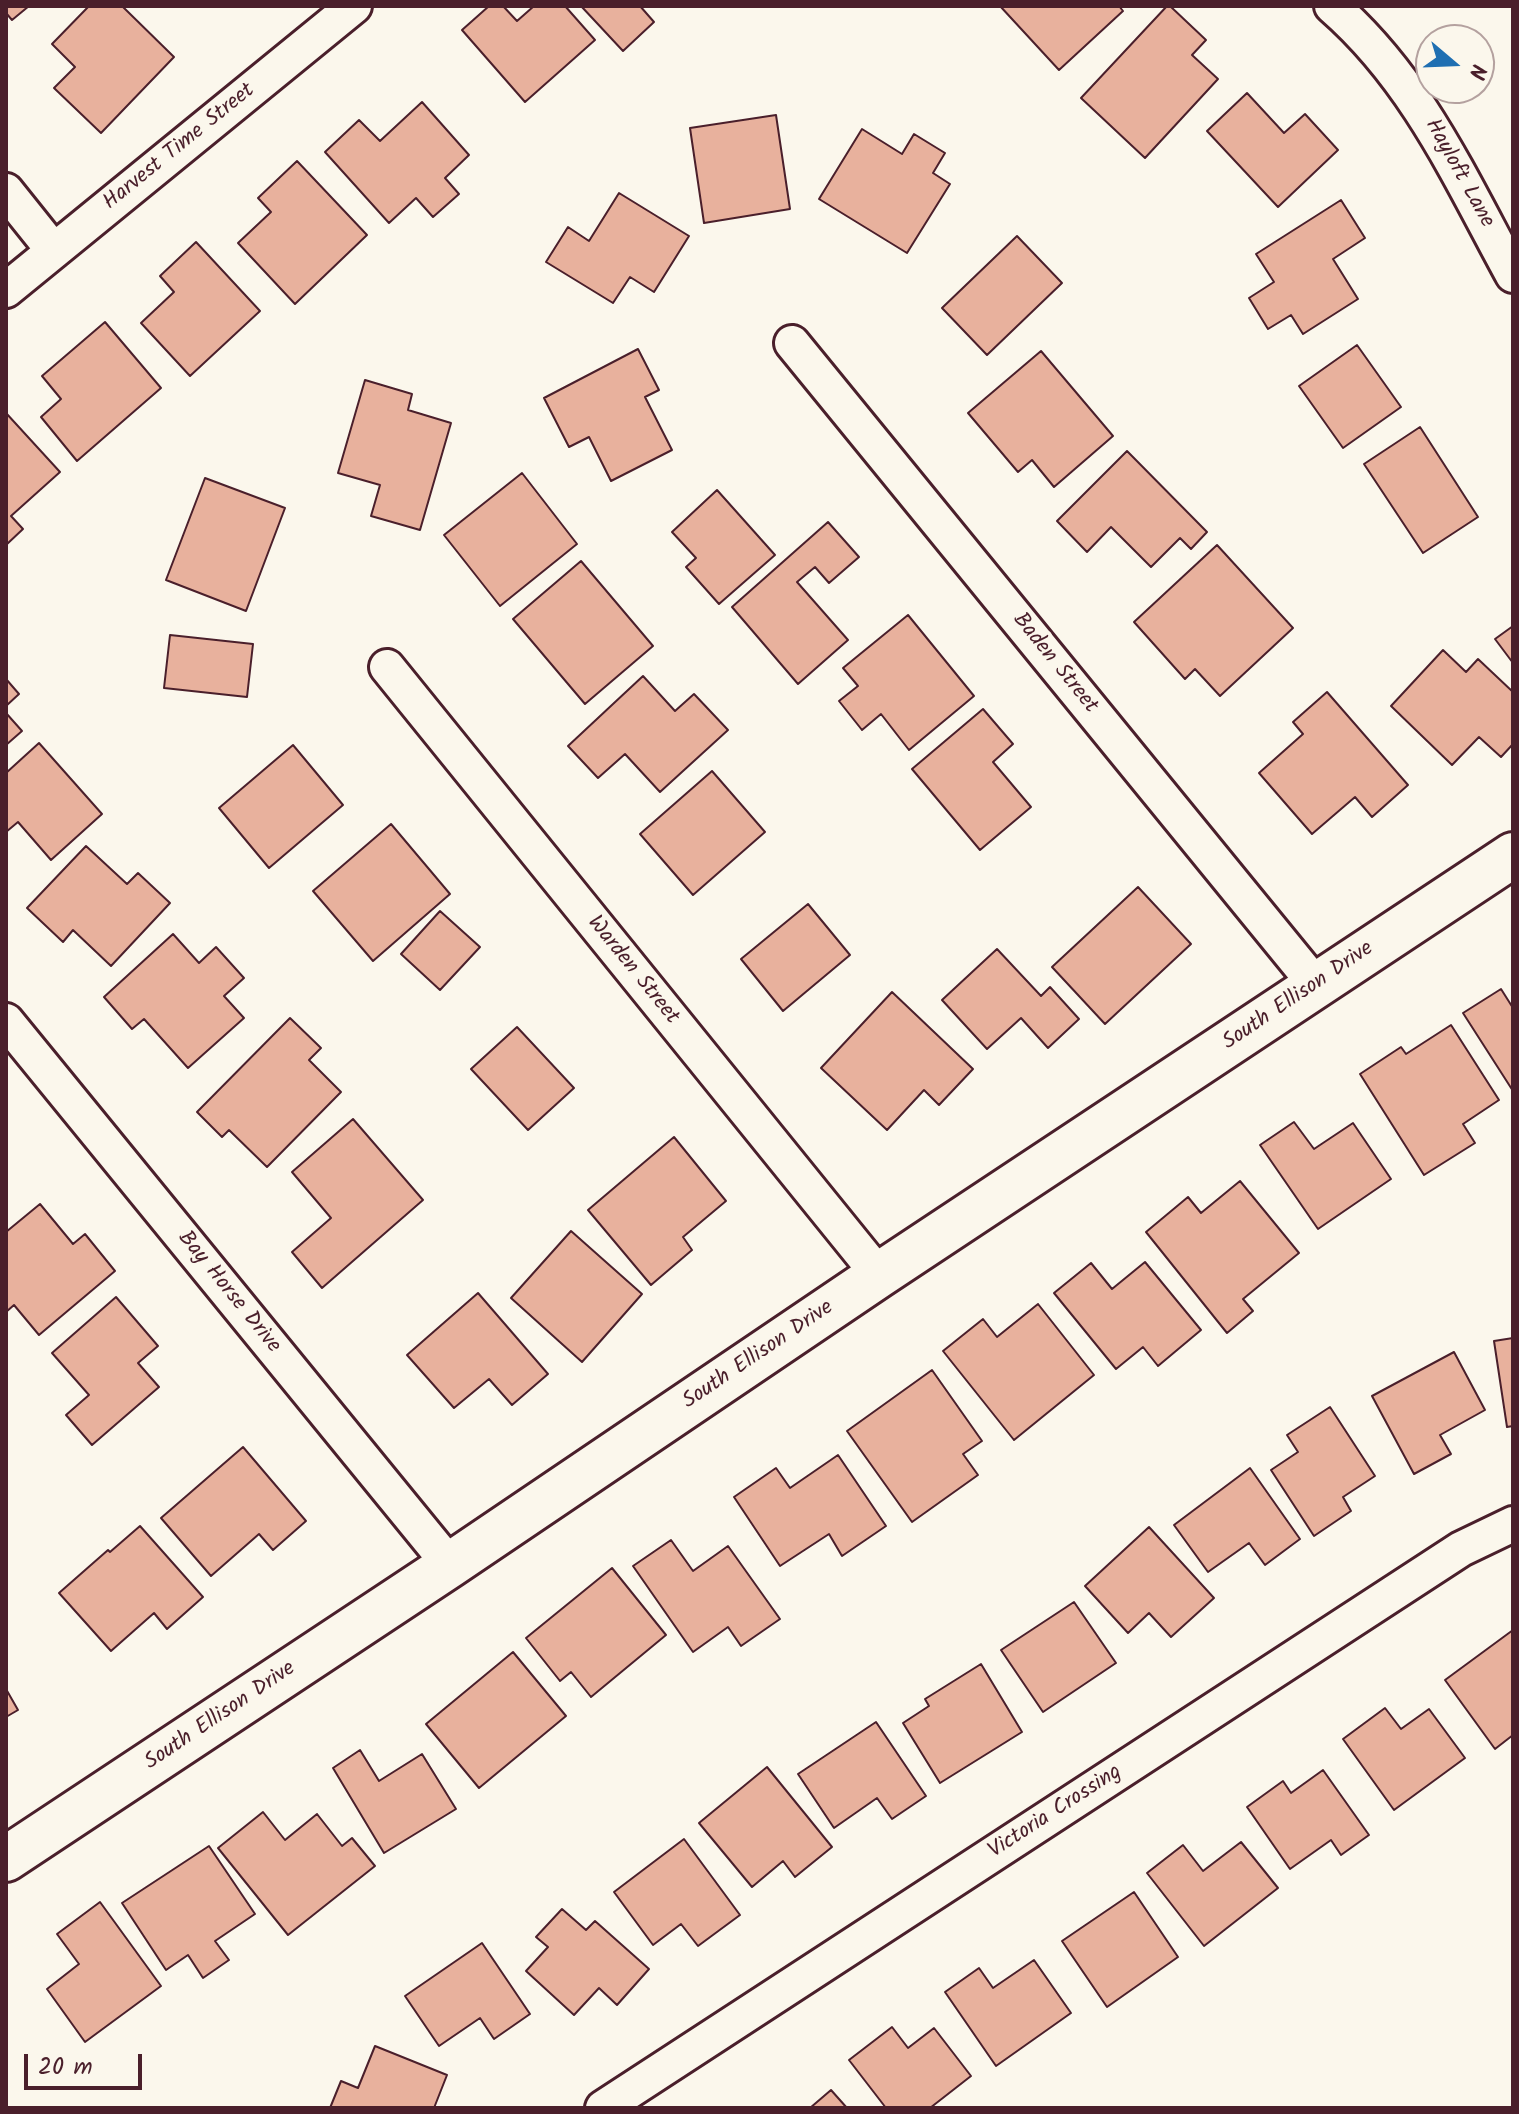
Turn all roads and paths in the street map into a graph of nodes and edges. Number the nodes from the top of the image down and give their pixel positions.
1 (354, 6) edge
2 (1332, 6) edge
3 (6, 191) edge
4 (54, 251) junction
5 (1513, 275) edge
6 (6, 290) edge
7 (792, 343) dead end
8 (387, 667) dead end
9 (1513, 855) edge
10 (1316, 985) junction
11 (6, 1021) edge
12 (879, 1275) junction
13 (1513, 1524) edge
14 (450, 1565) junction
15 (6, 1859) edge
16 (603, 2108) edge

1 - 4 street, Harvest Time Street
2 - 5 street, Hayloft Lane
3 - 4 street
4 - 6 street, Harvest Time Street
7 - 10 street, Baden Street
8 - 12 street, Warden Street
9 - 10 street, South Ellison Drive
10 - 12 street, South Ellison Drive
11 - 14 street, Bay Horse Drive
12 - 14 street, South Ellison Drive
13 - 16 street, Victoria Crossing
14 - 15 street, South Ellison Drive

